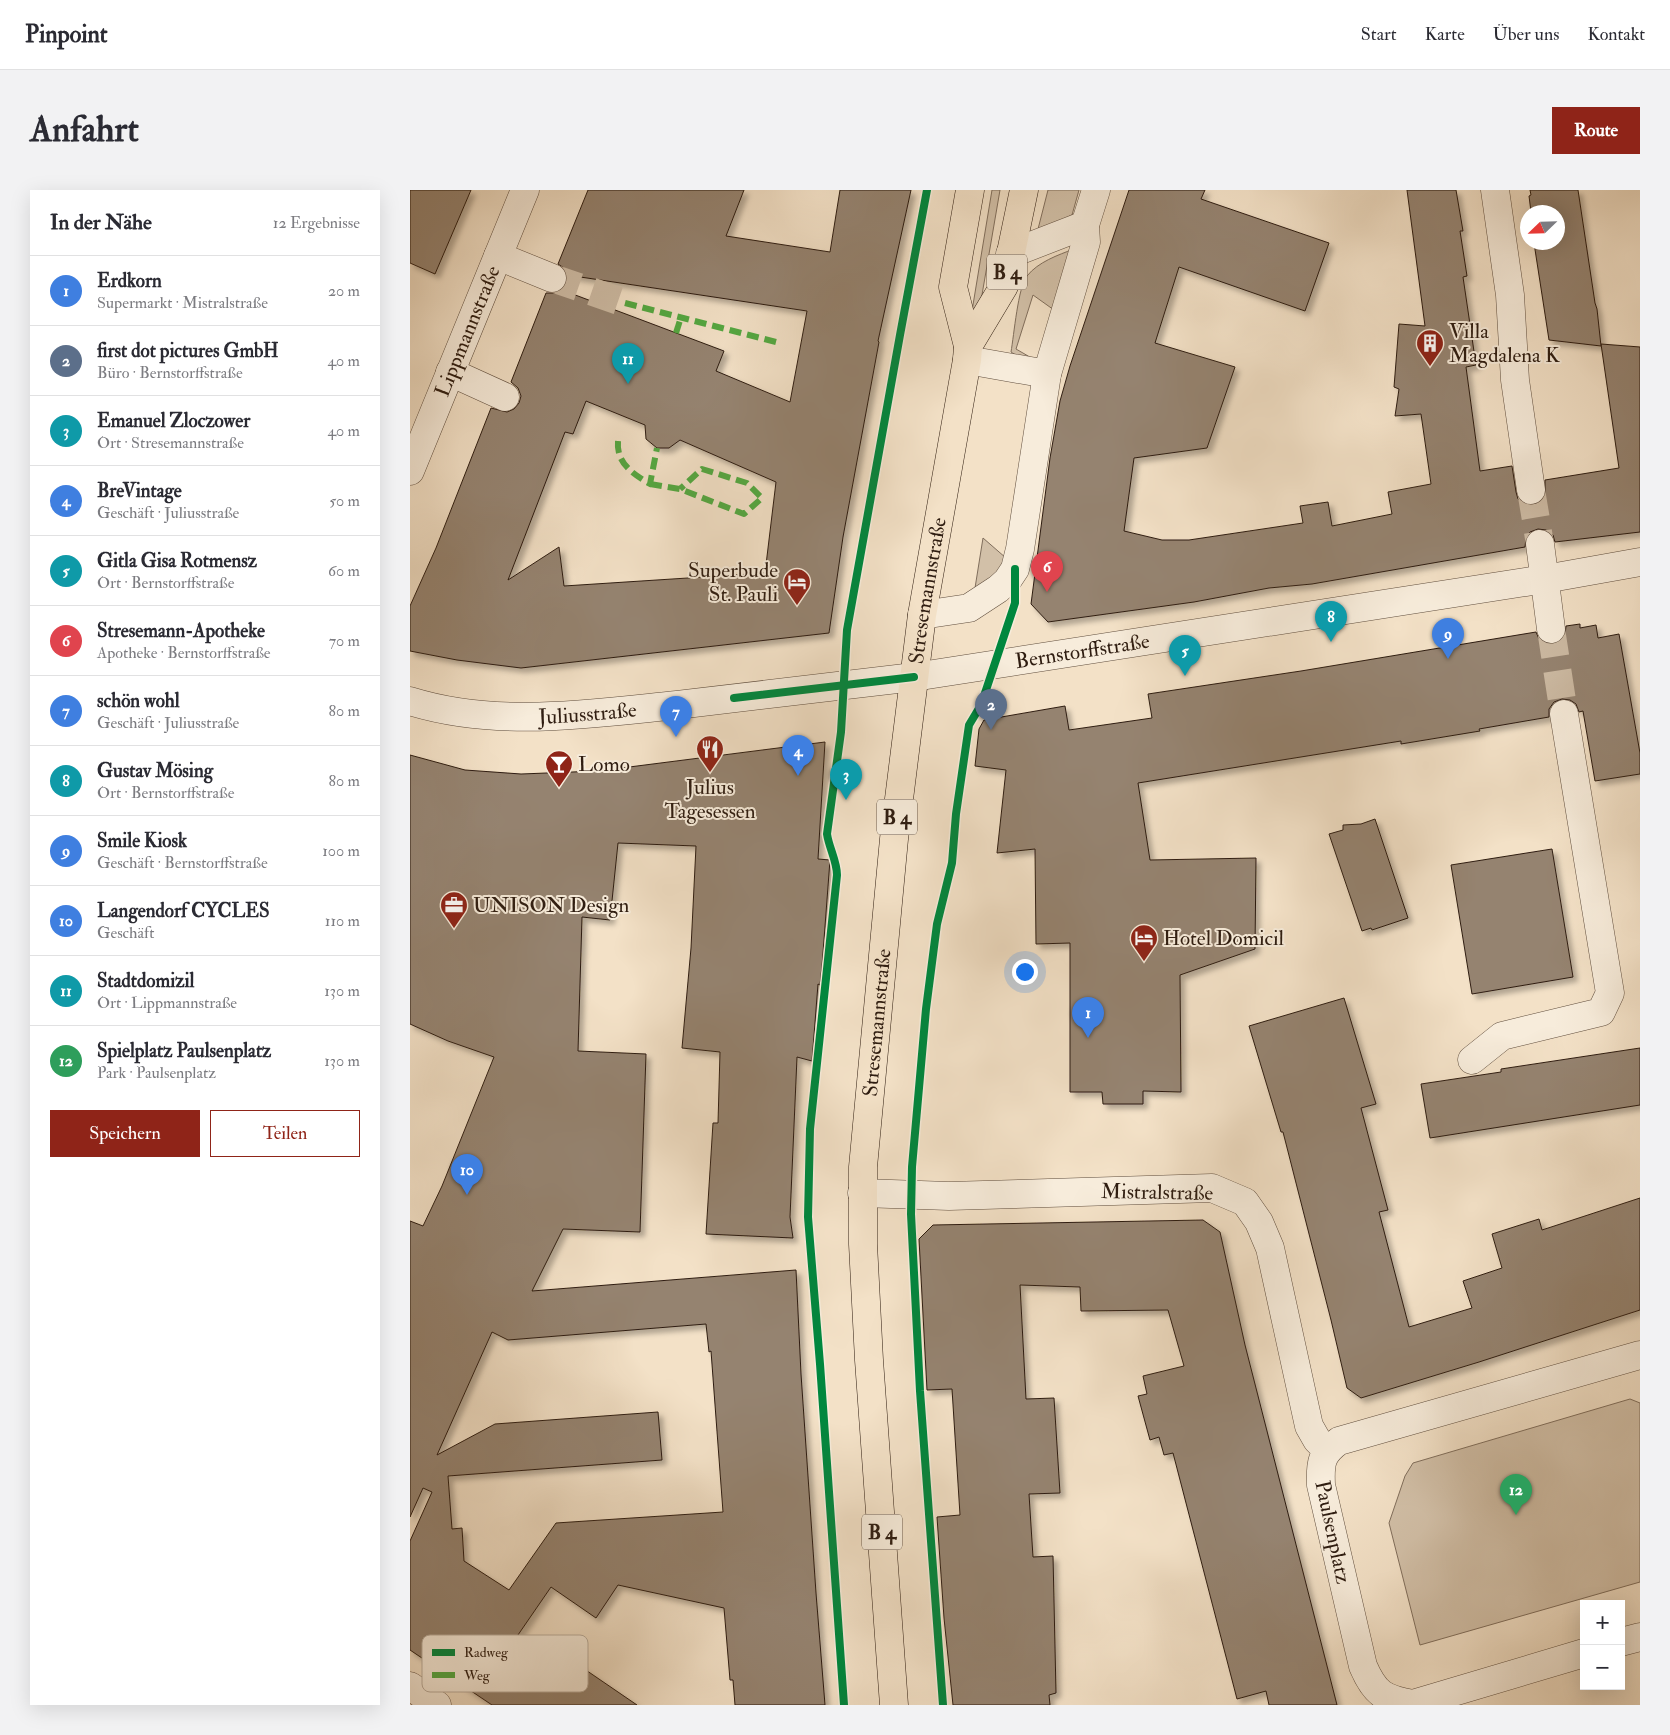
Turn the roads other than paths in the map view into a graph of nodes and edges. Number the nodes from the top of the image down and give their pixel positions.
1 (525, 190) edge
2 (970, 190) edge
3 (1024, 190) edge
4 (1096, 190) edge
5 (1495, 190) edge
6 (1085, 226) junction
7 (1010, 254) junction
8 (498, 256) junction
9 (552, 278) tunnel mouth
10 (967, 353) junction
11 (450, 372) junction
12 (1047, 374) junction
13 (505, 397) dead end
14 (410, 471) edge
15 (1531, 490) tunnel mouth
16 (1540, 544) tunnel mouth
17 (1640, 562) edge
18 (1545, 579) junction
19 (922, 615) junction
20 (1551, 629) tunnel mouth
21 (914, 677) junction
22 (410, 701) edge
23 (1564, 714) tunnel mouth
24 (1472, 1060) dead end
25 (862, 1193) junction
26 (1640, 1355) edge
27 (1327, 1450) junction
28 (1640, 1637) edge
29 (1625, 1641) edge
30 (1580, 1655) edge
31 (410, 1686) edge
32 (437, 1705) edge
33 (894, 1705) edge

1 - 8 street, Lippmannstraße
2 - 10 main road, Stresemannstraße / B 4
3 - 7 main road, Stresemannstraße / B 4
4 - 6 street
5 - 15 street
6 - 7 street
6 - 12 street
7 - 10 main road, Stresemannstraße / B 4
8 - 9 street
8 - 11 street, Lippmannstraße
10 - 12 street
10 - 19 main road, Stresemannstraße / B 4
11 - 13 street
11 - 14 street, Lippmannstraße
12 - 19 street
16 - 18 street
17 - 18 street, Bernstorffstraße
18 - 20 street
18 - 21 street, Bernstorffstraße
19 - 21 main road, Stresemannstraße / B 4
21 - 22 street, Juliusstraße
21 - 25 main road, Stresemannstraße / B 4
23 - 24 street
25 - 27 street, Mistralstraße
25 - 33 main road, Stresemannstraße / B 4
26 - 27 street, Paulsenplatz
27 - 30 street, Paulsenplatz
28 - 29 street
31 - 32 street

